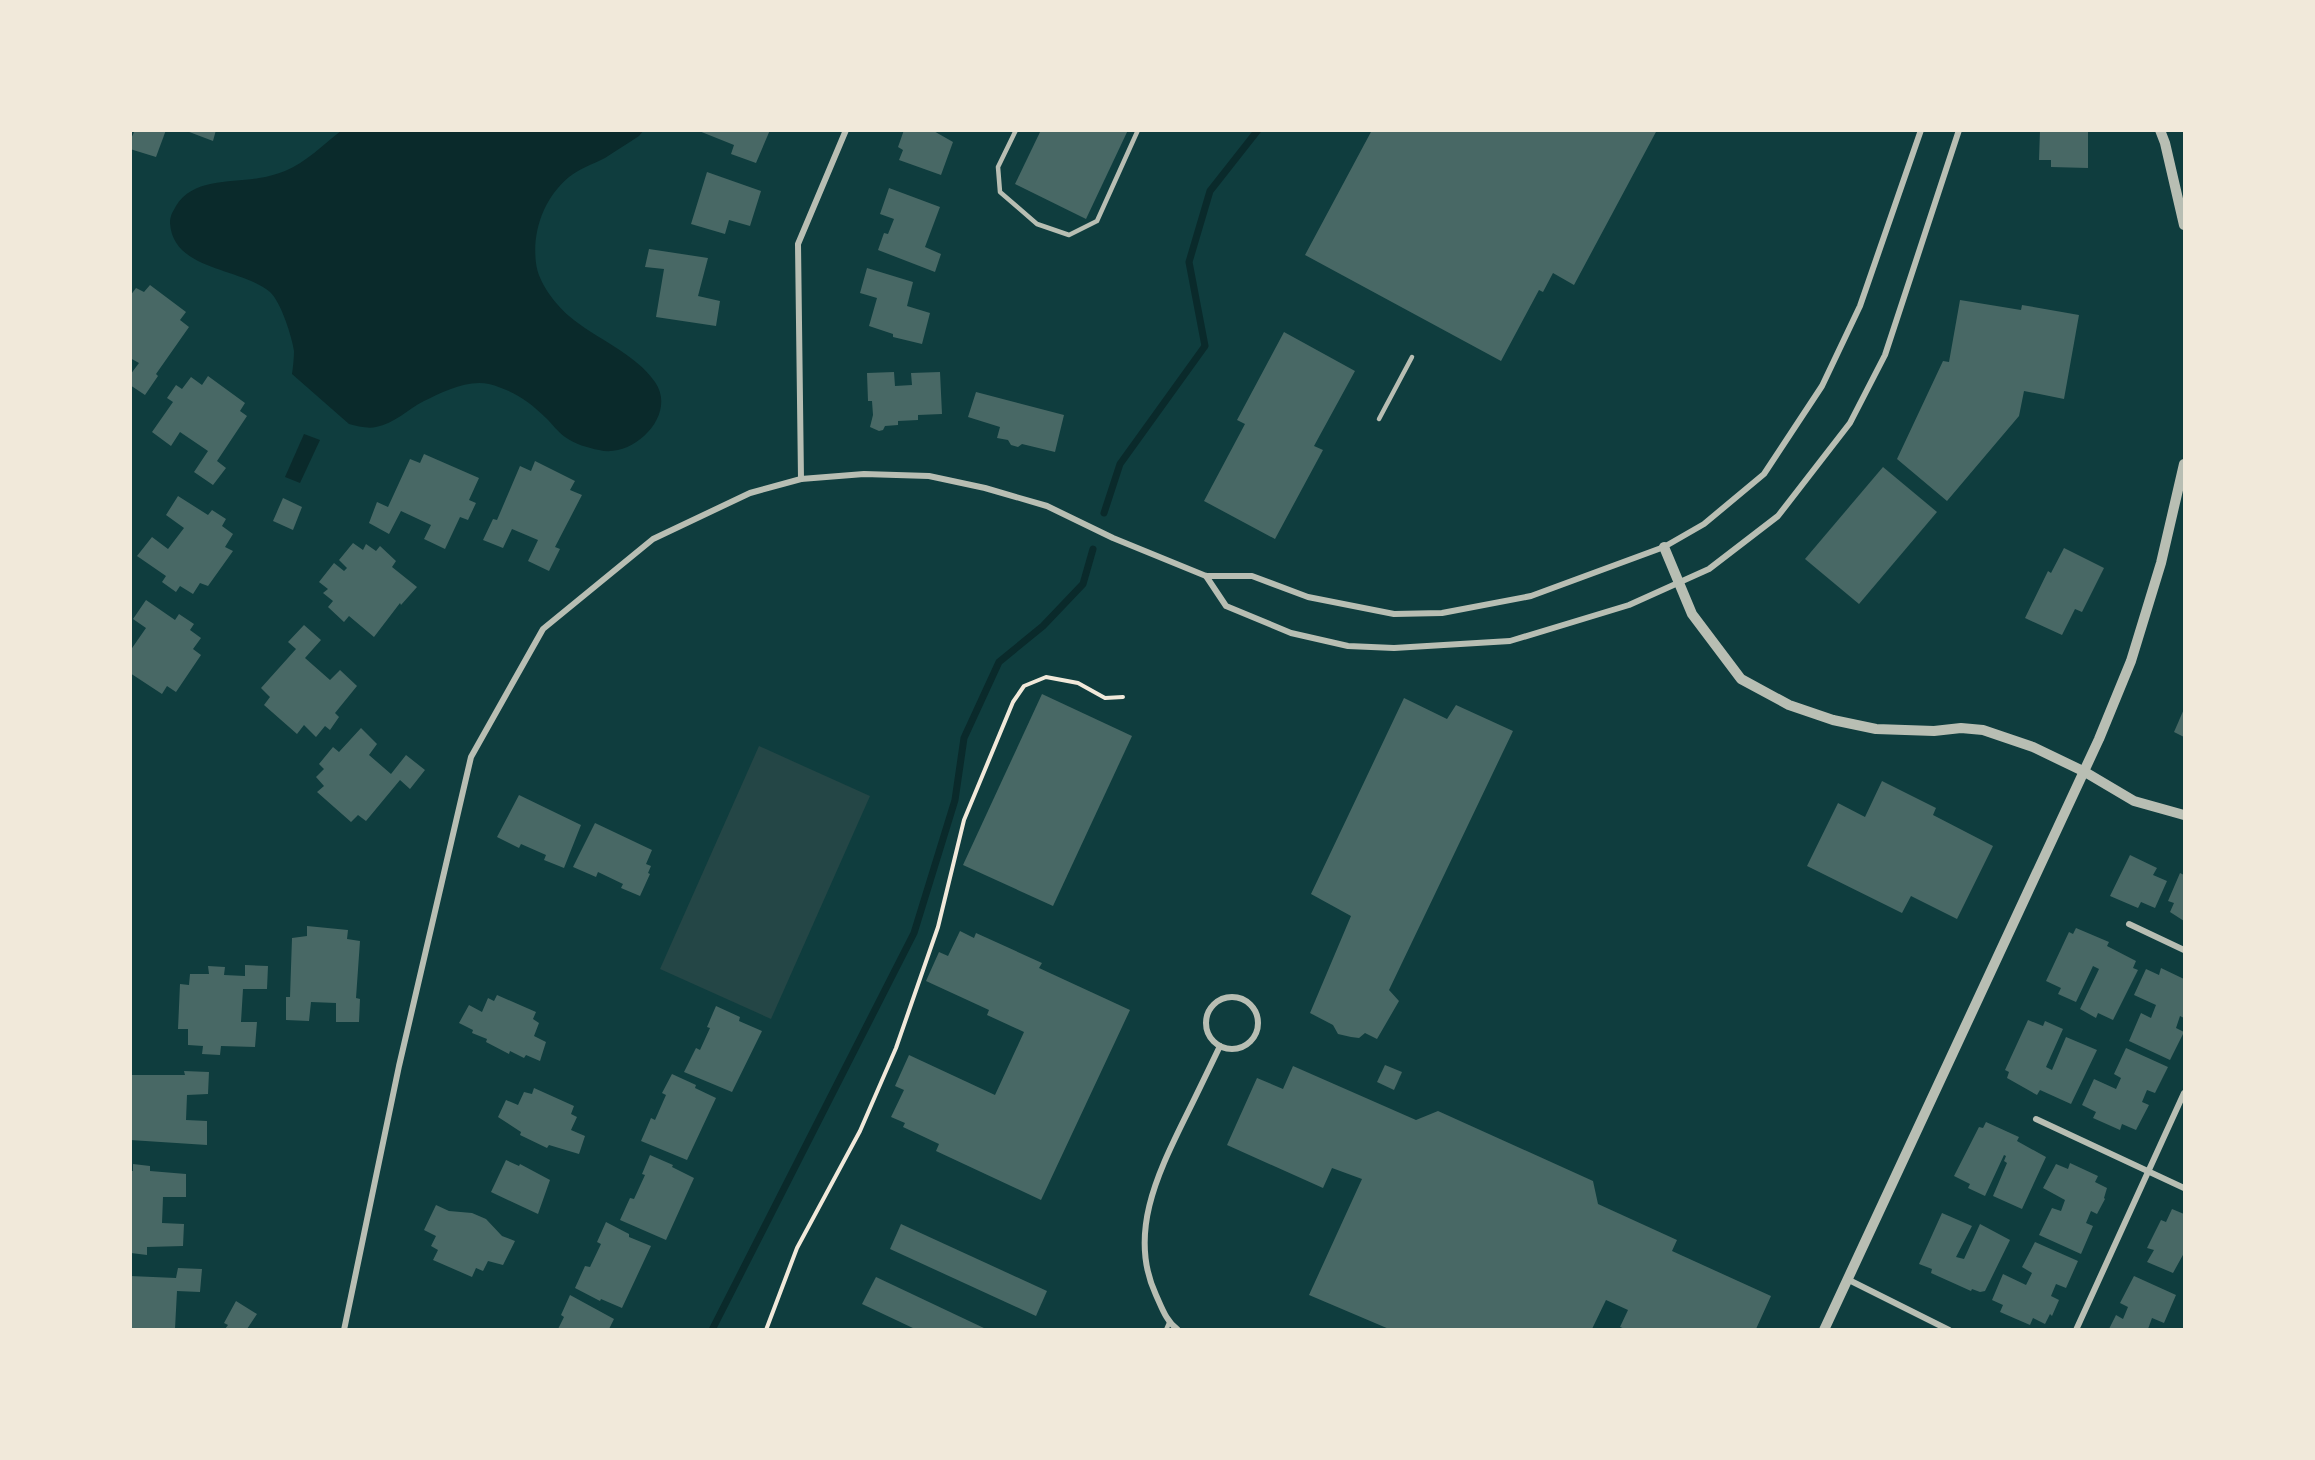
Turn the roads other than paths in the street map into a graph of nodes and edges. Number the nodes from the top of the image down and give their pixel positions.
1 (846, 130) edge
2 (1016, 130) edge
3 (1138, 130) edge
4 (1921, 130) edge
5 (1959, 130) edge
6 (2160, 130) edge
7 (2184, 225) edge
8 (1412, 357) dead end
9 (1379, 419) dead end
10 (2184, 464) edge
11 (801, 479) junction
12 (1664, 547) junction
13 (1206, 576) junction
14 (1680, 584) junction
15 (2085, 772) junction
16 (2184, 815) edge
17 (2129, 924) dead end
18 (2184, 950) edge
19 (1220, 1046) junction
20 (2184, 1093) edge
21 (2036, 1119) dead end
22 (2147, 1171) junction
23 (2184, 1188) edge
24 (1847, 1279) junction
25 (1168, 1326) edge
26 (344, 1329) edge
27 (1178, 1329) edge
28 (1824, 1329) edge
29 (1949, 1329) edge
30 (2076, 1329) edge

1 - 11 street
2 - 3 lane
4 - 12 street
5 - 14 street
6 - 7 street
8 - 9 lane
10 - 15 street
11 - 13 street
11 - 26 street
12 - 13 street
12 - 14 street
13 - 14 street
14 - 15 street
15 - 16 street
15 - 24 street
17 - 18 street
19 - 19 street
19 - 25 street
20 - 22 street
21 - 22 street
22 - 23 street
22 - 30 street
24 - 28 street
24 - 29 street
25 - 27 street

